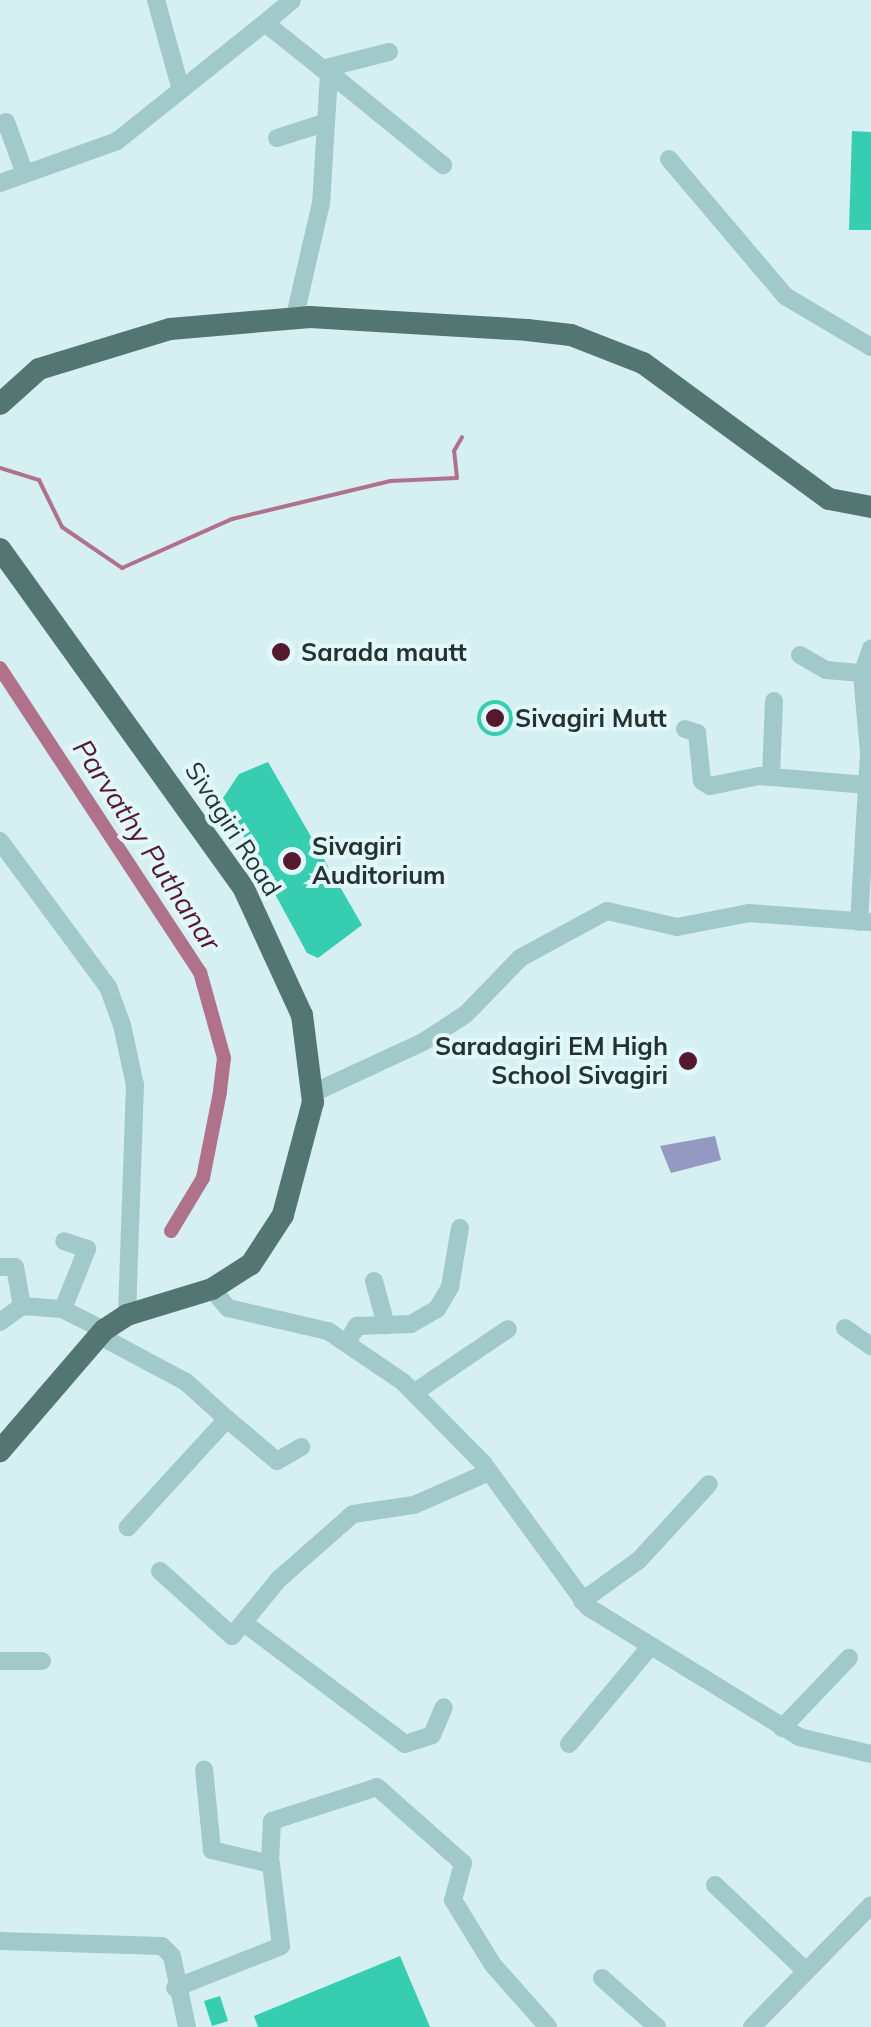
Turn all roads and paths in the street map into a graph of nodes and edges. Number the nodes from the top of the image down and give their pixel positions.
1 (156, 0) edge
2 (292, 0) edge
3 (265, 23) junction
4 (388, 52) dead end
5 (326, 69) junction
6 (181, 90) dead end
7 (6, 122) dead end
8 (324, 123) junction
9 (276, 138) dead end
10 (669, 159) dead end
11 (443, 165) dead end
12 (25, 174) junction
13 (0, 182) edge
14 (294, 320) junction
15 (871, 347) edge
16 (0, 404) edge
17 (871, 507) edge
18 (0, 550) edge
19 (871, 649) edge
20 (800, 655) dead end
21 (862, 673) junction
22 (774, 701) dead end
23 (686, 729) dead end
24 (870, 747) edge
25 (771, 776) junction
26 (868, 785) junction
27 (0, 841) edge
28 (865, 922) edge
29 (313, 1093) junction
30 (460, 1228) dead end
31 (64, 1241) dead end
32 (0, 1268) edge
33 (374, 1281) dead end
34 (212, 1289) junction
35 (22, 1306) junction
36 (63, 1309) junction
37 (127, 1315) junction
38 (0, 1322) edge
39 (386, 1324) junction
40 (845, 1328) dead end
41 (508, 1329) dead end
42 (101, 1332) junction
43 (347, 1342) junction
44 (871, 1346) edge
45 (415, 1392) junction
46 (228, 1419) junction
47 (301, 1447) dead end
48 (0, 1451) edge
49 (488, 1472) junction
50 (708, 1484) dead end
51 (128, 1526) dead end
52 (160, 1572) dead end
53 (582, 1601) junction
54 (244, 1623) junction
55 (649, 1648) junction
56 (849, 1658) dead end
57 (0, 1661) edge
58 (42, 1661) dead end
59 (444, 1708) dead end
60 (782, 1728) junction
61 (570, 1744) dead end
62 (871, 1754) edge
63 (204, 1769) dead end
64 (270, 1862) junction
65 (715, 1885) dead end
66 (871, 1905) edge
67 (0, 1941) edge
68 (805, 1970) junction
69 (602, 1978) dead end
70 (176, 1988) junction
71 (186, 2027) edge
72 (548, 2027) edge
73 (657, 2027) edge
74 (752, 2027) edge

1 - 6 street
2 - 3 street
3 - 5 street
3 - 12 street
4 - 5 street
5 - 8 street
5 - 11 street
7 - 12 street
8 - 9 street
8 - 14 street
10 - 15 street
12 - 13 street
14 - 16 main road
14 - 17 main road
18 - 29 main road, Sivagiri Road
19 - 21 street
20 - 21 street
21 - 24 street
22 - 25 street
23 - 25 street
24 - 26 street
25 - 26 street
26 - 28 street
27 - 37 street
28 - 29 street
29 - 34 main road, Sivagiri Road
30 - 39 street
31 - 36 street
32 - 35 street
33 - 39 street
34 - 37 main road, Sivagiri Road
34 - 43 street
35 - 36 street
35 - 38 street
36 - 42 street
37 - 42 main road, Sivagiri Road
39 - 43 street
40 - 44 street
41 - 45 street
42 - 46 street
42 - 48 main road, Sivagiri Road
43 - 45 street
45 - 49 street
46 - 47 street
46 - 51 street
49 - 53 street
49 - 54 street
50 - 53 street
52 - 54 street
53 - 55 street
54 - 59 street
55 - 60 street
55 - 61 street
56 - 60 street
57 - 58 street
60 - 62 street
63 - 64 street
64 - 70 street
64 - 72 street
65 - 68 street
66 - 68 street
67 - 70 street
68 - 74 street
69 - 73 street
70 - 71 street

